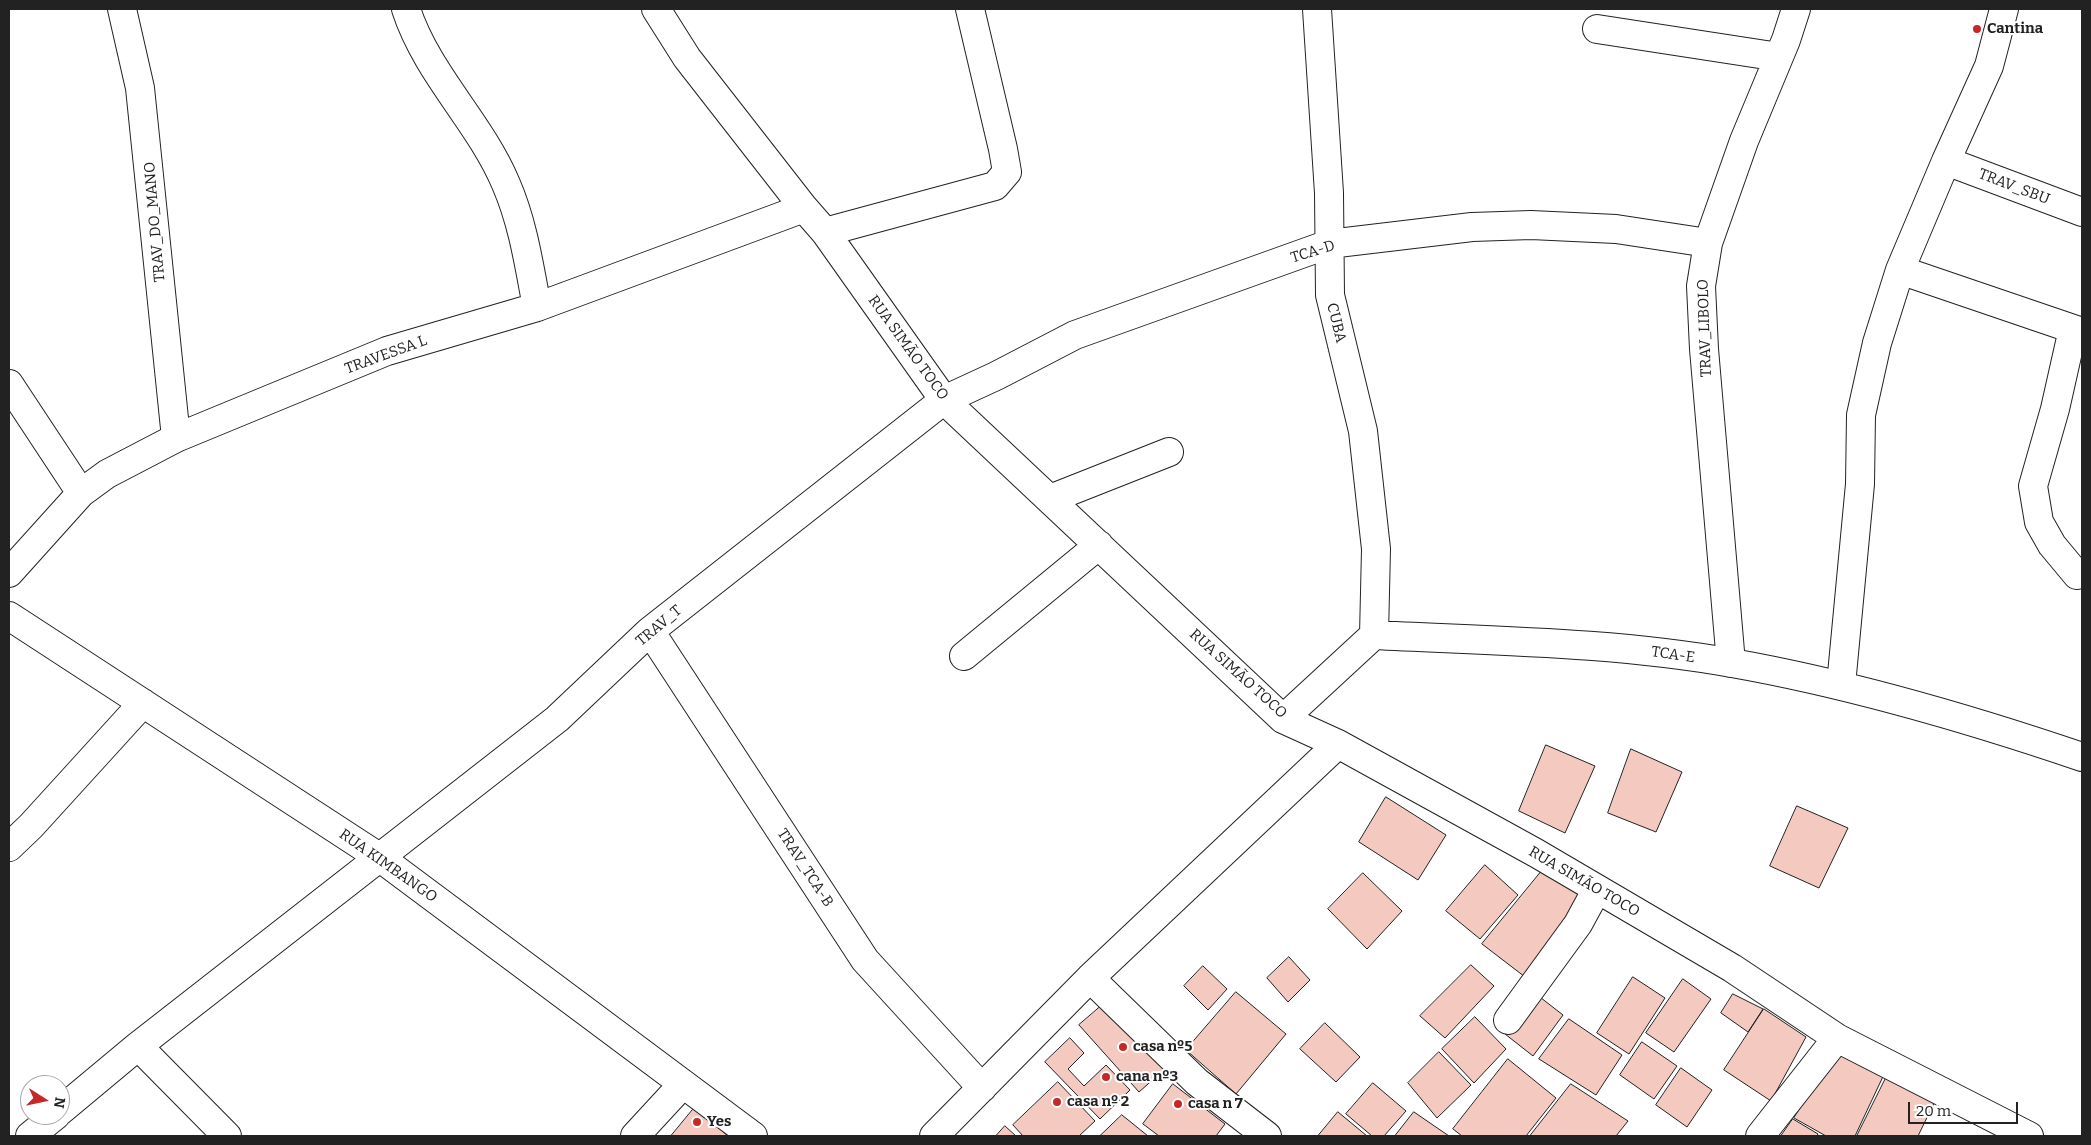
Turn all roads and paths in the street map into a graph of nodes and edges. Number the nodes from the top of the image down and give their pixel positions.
1 (122, 9) edge
2 (406, 9) edge
3 (656, 9) edge
4 (970, 9) edge
5 (1317, 9) edge
6 (1796, 9) edge
7 (2004, 9) edge
8 (1598, 29) dead end
9 (1780, 57) junction
10 (1946, 161) junction
11 (804, 208) junction
12 (2082, 212) edge
13 (825, 232) junction
14 (1708, 243) junction
15 (1329, 244) junction
16 (1900, 270) junction
17 (537, 307) junction
18 (2077, 331) edge
19 (9, 384) edge
20 (944, 400) junction
21 (176, 438) junction
22 (1169, 452) dead end
23 (81, 493) junction
24 (1050, 499) junction
25 (1099, 545) junction
26 (9, 573) edge
27 (2077, 575) dead end
28 (9, 616) edge
29 (650, 631) junction
30 (1374, 634) junction
31 (964, 656) dead end
32 (1731, 663) junction
33 (1842, 685) junction
34 (143, 703) junction
35 (1283, 718) junction
36 (1338, 744) junction
37 (2082, 757) edge
38 (9, 847) edge
39 (379, 857) junction
40 (1597, 889) junction
41 (1090, 978) junction
42 (1508, 1020) dead end
43 (1837, 1038) junction
44 (138, 1046) junction
45 (684, 1084) junction
46 (982, 1088) junction
47 (70, 1103) edge
48 (44, 1125) edge
49 (30, 1136) edge
50 (227, 1136) edge
51 (635, 1136) edge
52 (753, 1136) edge
53 (934, 1136) edge
54 (1267, 1136) edge
55 (1760, 1136) edge
56 (2029, 1136) edge

1 - 21 street, TRAV_DO_MANO
2 - 17 street
3 - 11 street, RUA SIMÃO TOCO
4 - 13 street
5 - 15 street, CUBA
6 - 9 street, TRAV_LIBOLO
7 - 10 street
8 - 9 street
9 - 14 street, TRAV_LIBOLO
10 - 12 street, TRAV_SBU
10 - 16 street
11 - 13 street, RUA SIMÃO TOCO
11 - 17 street, TRAVESSA L
13 - 20 street, RUA SIMÃO TOCO
14 - 15 street, TCA-D
14 - 32 street, TRAV_LIBOLO
15 - 20 street, TCA-D
15 - 30 street, CUBA
16 - 18 street
16 - 33 street
17 - 21 street, TRAVESSA L
18 - 27 street
19 - 23 street
20 - 24 street, RUA SIMÃO TOCO
20 - 29 street, TRAV_T
21 - 23 street, TRAVESSA L
22 - 24 street
23 - 26 street, TRAVESSA L
24 - 25 street, RUA SIMÃO TOCO
25 - 31 street
25 - 35 street, RUA SIMÃO TOCO
28 - 34 street, RUA KIMBANGO
29 - 39 street, TRAV_T
29 - 46 street, TRAV_TCA-B
30 - 32 street, TCA-E
30 - 35 street
32 - 33 street, TCA-E
33 - 37 street, TCA-E
34 - 38 street
34 - 39 street, RUA KIMBANGO
35 - 36 street, RUA SIMÃO TOCO
36 - 40 street, RUA SIMÃO TOCO
36 - 41 street
39 - 44 street, TRAV_T
39 - 45 street, RUA KIMBANGO
40 - 42 street
40 - 43 street, RUA SIMÃO TOCO
41 - 46 street
41 - 54 street
43 - 55 street
43 - 56 street, RUA SIMÃO TOCO
44 - 47 street, TRAV_T
44 - 50 street
45 - 51 street
45 - 52 street, RUA KIMBANGO
46 - 53 street
48 - 49 street

